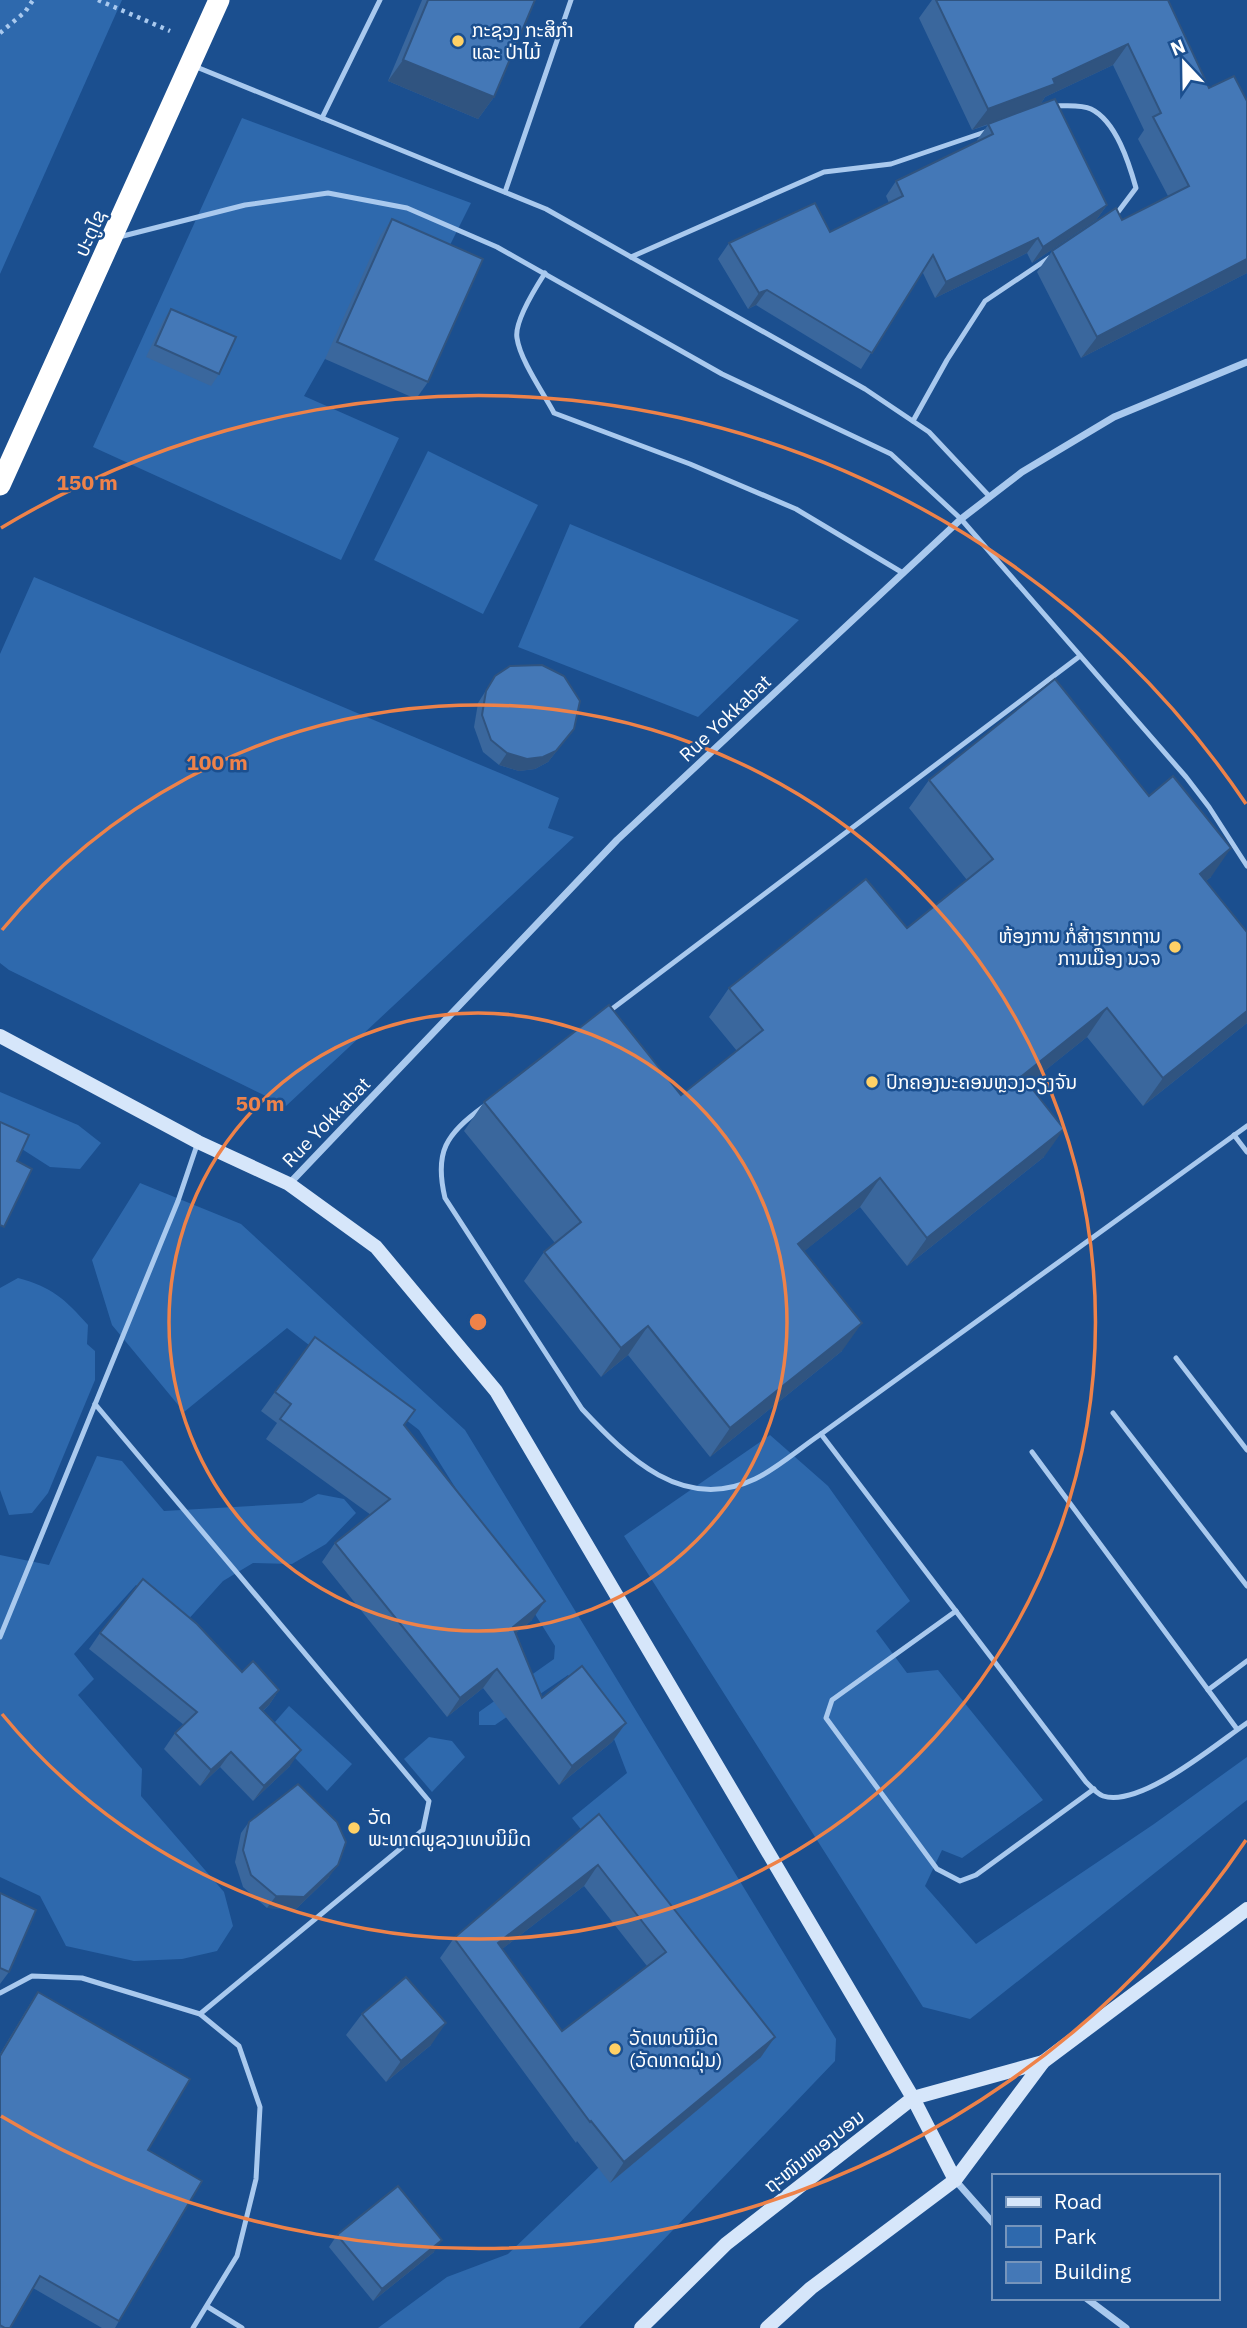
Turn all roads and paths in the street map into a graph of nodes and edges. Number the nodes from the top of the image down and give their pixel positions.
1 (33, 0) edge
2 (99, 0) edge
3 (219, 0) edge
4 (380, 0) edge
5 (571, 0) edge
6 (0, 33) edge
7 (200, 44) junction
8 (191, 65) junction
9 (1041, 111) edge
10 (322, 118) junction
11 (991, 129) edge
12 (505, 192) junction
13 (1107, 220) edge
14 (113, 238) junction
15 (632, 257) junction
16 (1051, 257) edge
17 (545, 273) junction
18 (1247, 362) edge
19 (913, 421) junction
20 (0, 485) edge
21 (990, 497) junction
22 (961, 519) junction
23 (903, 573) junction
24 (1080, 656) junction
25 (1247, 866) edge
26 (597, 1021) edge
27 (0, 1036) edge
28 (487, 1104) edge
29 (1247, 1126) edge
30 (1234, 1135) junction
31 (198, 1142) junction
32 (1247, 1152) edge
33 (289, 1184) junction
34 (1176, 1358) dead end
35 (95, 1404) junction
36 (1113, 1413) dead end
37 (821, 1434) junction
38 (1247, 1450) edge
39 (1032, 1452) dead end
40 (1247, 1586) edge
41 (956, 1611) junction
42 (0, 1637) edge
43 (1247, 1661) edge
44 (1208, 1690) junction
45 (1247, 1723) edge
46 (1237, 1730) junction
47 (1094, 1789) junction
48 (1247, 1909) edge
49 (0, 1993) edge
50 (200, 2014) junction
51 (1043, 2062) junction
52 (913, 2098) junction
53 (955, 2180) junction
54 (992, 2222) edge
55 (1089, 2300) edge
56 (208, 2307) junction
57 (193, 2328) edge
58 (242, 2328) edge
59 (641, 2328) edge
60 (767, 2328) edge
61 (1126, 2328) edge

1 - 6 path
2 - 7 path
3 - 7 highway, ປະຕູໄຊ
4 - 10 lane
5 - 12 lane
7 - 8 highway, ປະຕູໄຊ
8 - 10 lane
8 - 14 highway, ປະຕູໄຊ
9 - 13 lane
10 - 12 lane
11 - 15 lane
12 - 15 lane
14 - 17 lane
14 - 20 highway, ປະຕູໄຊ
15 - 19 lane
16 - 19 lane
17 - 22 lane
17 - 23 lane
18 - 21 street, Rue Yokkabat
19 - 21 lane
21 - 22 street, Rue Yokkabat
22 - 23 street, Rue Yokkabat
22 - 24 lane
23 - 33 street, Rue Yokkabat
24 - 25 lane
24 - 26 lane
27 - 31 street
28 - 37 lane
29 - 30 lane
30 - 32 lane
30 - 37 lane
31 - 33 street
31 - 35 lane
33 - 52 street
34 - 38 lane
35 - 42 lane
35 - 50 lane
36 - 40 lane
37 - 41 lane
39 - 44 lane
41 - 47 lane
41 - 47 lane
43 - 44 lane
44 - 46 lane
45 - 46 lane
46 - 47 lane
48 - 51 street, ຖະໜົນໜອງບອນ
49 - 50 lane
50 - 56 lane
51 - 52 street, ຖະໜົນໜອງບອນ
51 - 53 street, ຖະໜົນໜອງບອນ
52 - 53 street
52 - 59 street, ຖະໜົນໜອງບອນ
53 - 54 street
53 - 60 street, ຖະໜົນໜອງບອນ
55 - 61 street
56 - 57 lane
56 - 58 lane

